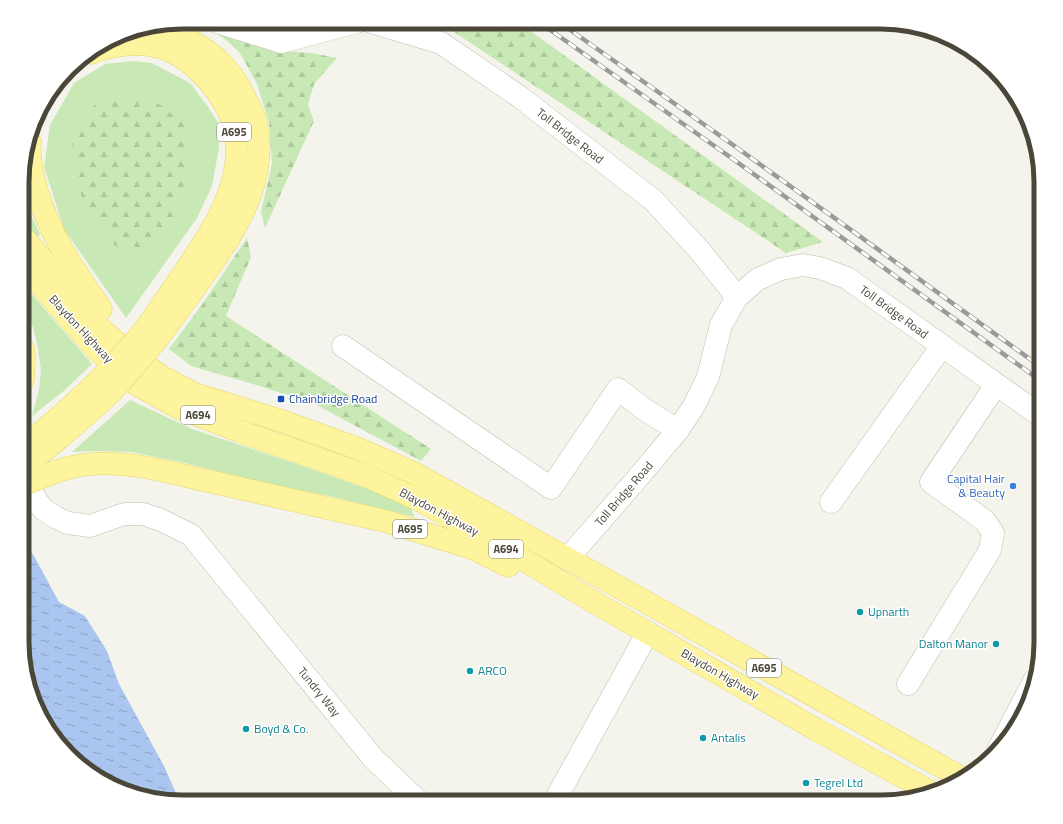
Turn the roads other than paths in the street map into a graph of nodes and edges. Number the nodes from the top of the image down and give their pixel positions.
1 (239, 29) edge
2 (330, 29) edge
3 (395, 29) edge
4 (162, 30) edge
5 (110, 48) edge
6 (31, 159) edge
7 (29, 244) edge
8 (29, 272) edge
9 (737, 297) junction
10 (172, 306) junction
11 (343, 346) dead end
12 (942, 346) junction
13 (162, 377) junction
14 (996, 385) junction
15 (1034, 411) edge
16 (678, 430) junction
17 (29, 442) edge
18 (29, 464) edge
19 (29, 482) edge
20 (29, 488) edge
21 (830, 502) dead end
22 (567, 559) junction
23 (594, 602) junction
24 (648, 632) junction
25 (908, 684) dead end
26 (956, 775) edge
27 (925, 789) edge
28 (412, 795) edge
29 (558, 795) edge

1 - 2 street
3 - 9 street, Toll Bridge Road
4 - 10 main road
5 - 10 main road, A695
6 - 13 main road, A695
7 - 13 main road, A695
8 - 23 main road, Blaydon Highway / A694
9 - 12 street, Toll Bridge Road
9 - 16 street, Toll Bridge Road
10 - 17 main road, A695, bridge
10 - 18 main road, bridge
11 - 16 street
12 - 14 street, Toll Bridge Road
12 - 21 street
13 - 22 main road, Blaydon Highway / A695
14 - 15 street, Toll Bridge Road
14 - 25 street
16 - 22 street, Toll Bridge Road
19 - 23 main road, A695, bridge
20 - 28 street, Tundry Way
22 - 26 main road, Blaydon Highway / A695
23 - 24 main road, Blaydon Highway / A695
24 - 27 main road, Blaydon Highway / A695
24 - 29 street

